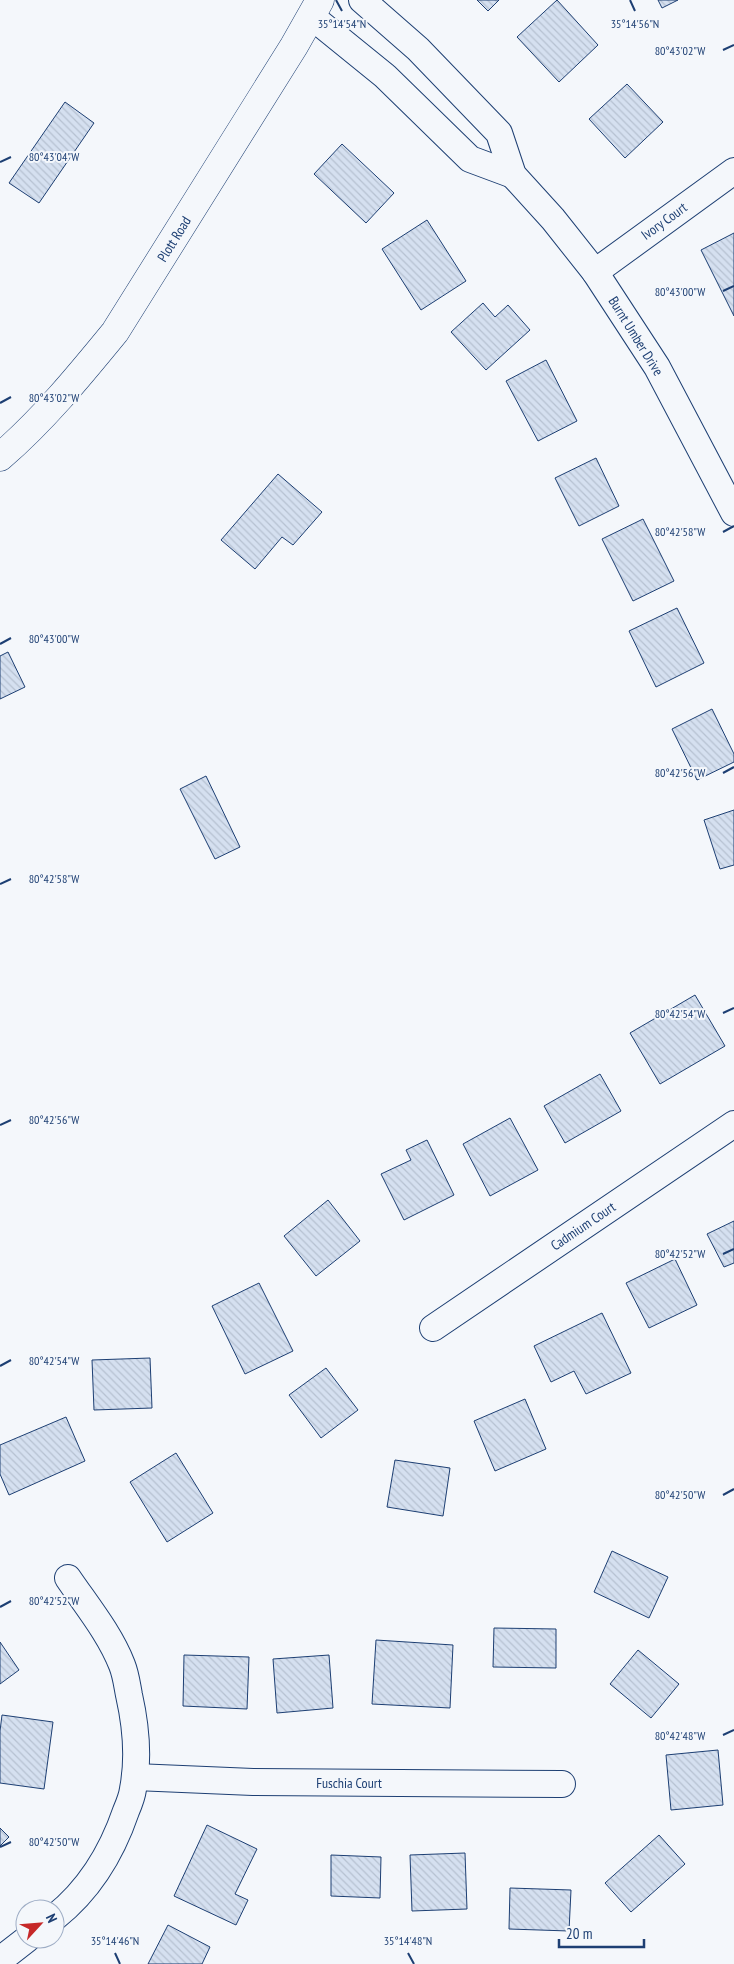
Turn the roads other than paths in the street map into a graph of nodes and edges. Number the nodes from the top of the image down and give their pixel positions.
1 (362, 0) edge
2 (316, 8) edge
3 (734, 171) edge
4 (513, 175) junction
5 (595, 272) junction
6 (0, 457) edge
7 (734, 513) edge
8 (734, 1124) edge
9 (433, 1328) dead end
10 (68, 1578) dead end
11 (135, 1776) junction
12 (562, 1784) dead end
13 (65, 1909) edge
14 (15, 1948) edge
15 (0, 1960) edge

1 - 4 street, Burnt Umber Drive
2 - 4 street, Burnt Umber Drive
2 - 6 street, Plott Road
3 - 5 street, Ivory Court
4 - 5 street, Burnt Umber Drive
5 - 7 street, Burnt Umber Drive
8 - 9 street, Cadmium Court
10 - 11 street
11 - 12 street, Fuschia Court
11 - 13 street
14 - 15 street

